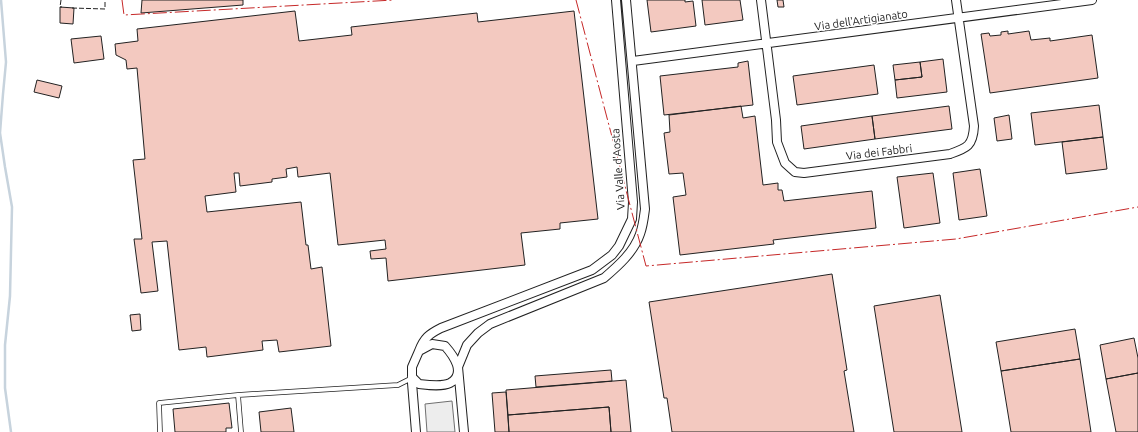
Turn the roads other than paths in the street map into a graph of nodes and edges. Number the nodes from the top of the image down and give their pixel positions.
1 (616, 0) edge
2 (626, 0) edge
3 (761, 0) edge
4 (956, 0) edge
5 (1092, 0) edge
6 (958, 17) junction
7 (768, 44) junction
8 (633, 61) junction
9 (419, 351) junction
10 (458, 367) junction
11 (412, 377) junction
12 (238, 395) junction
13 (160, 432) edge
14 (241, 432) edge
15 (416, 432) edge
16 (464, 432) edge

1 - 9 street, Via Valle d'Aosta
2 - 8 street
3 - 7 street, Via dei Fabbri
4 - 6 street, Via dei Fabbri
5 - 6 street, Via dell'Artigianato
6 - 7 street, Via dell'Artigianato
6 - 7 street, Via dei Fabbri
7 - 8 street, Via dell'Artigianato
8 - 10 street
9 - 10 street
9 - 11 street, Via Valle d'Aosta
10 - 11 street
10 - 16 street
11 - 12 lane
11 - 15 street, Via Valle d'Aosta
12 - 13 lane
12 - 14 lane

